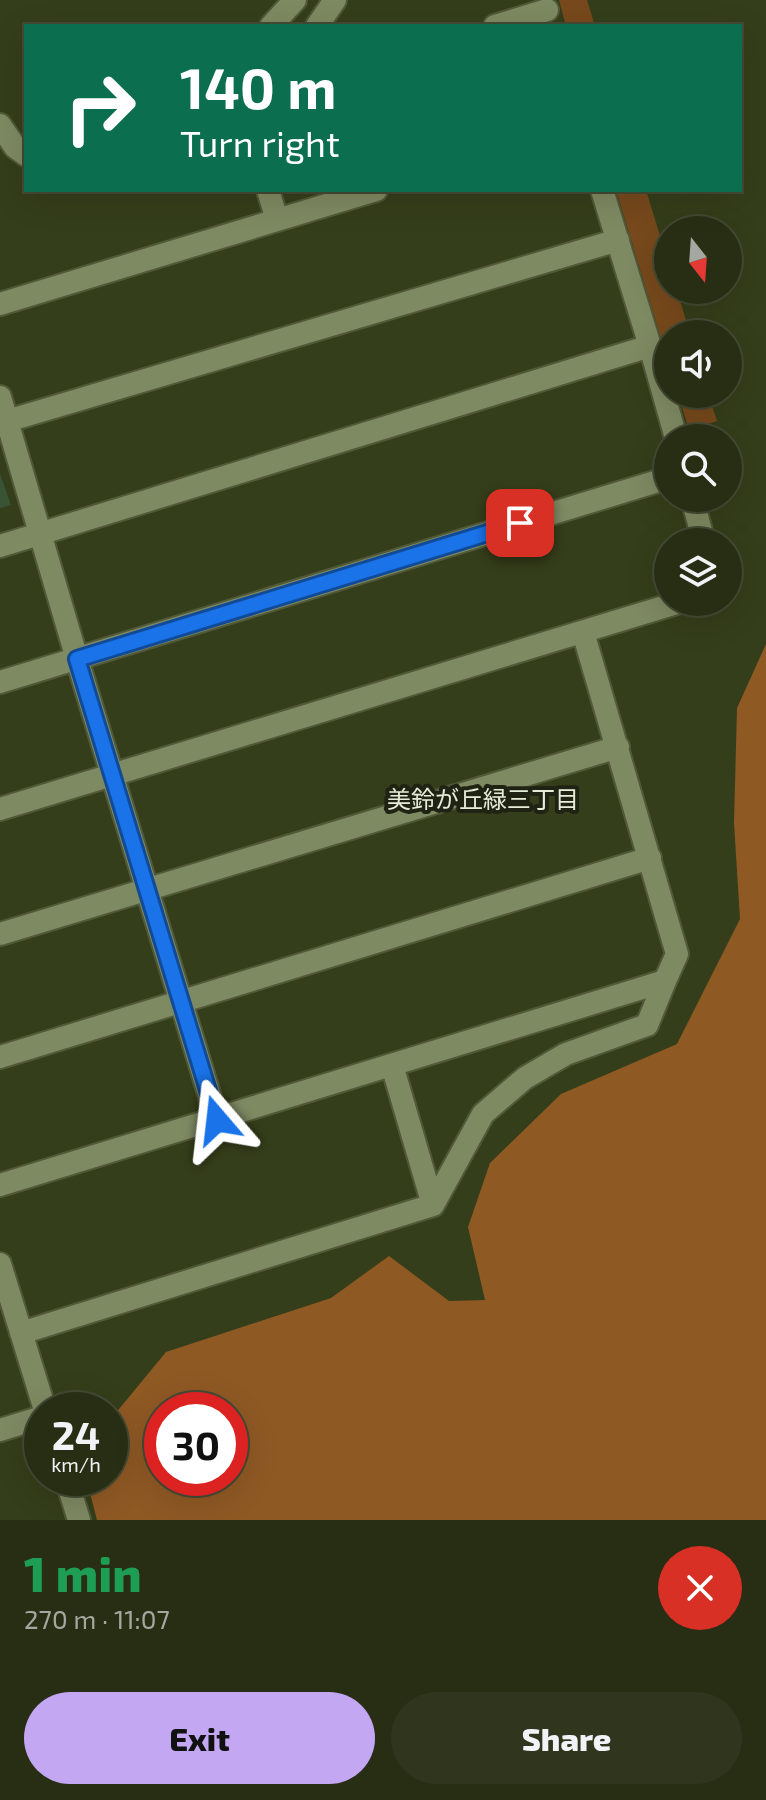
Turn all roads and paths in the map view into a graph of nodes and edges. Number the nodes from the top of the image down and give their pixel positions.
1 (295, 0) edge
2 (335, 0) edge
3 (547, 12) edge
4 (273, 24) edge
5 (318, 24) edge
6 (502, 24) edge
7 (0, 125) edge
8 (24, 154) edge
9 (269, 192) edge
10 (369, 192) edge
11 (603, 192) edge
12 (277, 220) junction
13 (618, 240) junction
14 (0, 304) edge
15 (650, 346) junction
16 (0, 397) edge
17 (7, 421) junction
18 (672, 424) edge
19 (654, 482) edge
20 (39, 533) junction
21 (0, 546) edge
22 (654, 610) edge
23 (583, 632) junction
24 (77, 659) junction
25 (0, 682) edge
26 (618, 747) junction
27 (112, 776) junction
28 (0, 809) edge
29 (650, 858) junction
30 (146, 890) junction
31 (0, 934) edge
32 (665, 981) junction
33 (181, 1003) junction
34 (0, 1057) edge
35 (392, 1065) junction
36 (217, 1120) junction
37 (0, 1185) edge
38 (433, 1205) junction
39 (0, 1264) edge
40 (6, 1302) edge
41 (21, 1333) junction
42 (39, 1392) edge
43 (24, 1423) edge
44 (0, 1430) edge
45 (72, 1496) edge
46 (79, 1520) edge

1 - 4 street
2 - 5 street
3 - 6 street
7 - 8 street
9 - 12 street
10 - 12 street
11 - 13 street
12 - 14 street
13 - 15 street
13 - 17 street
15 - 18 street
15 - 20 street
16 - 17 street
17 - 20 street
19 - 24 street
20 - 21 street
20 - 24 street
22 - 23 street
23 - 26 street
23 - 27 street
24 - 25 street
24 - 27 street
26 - 29 street
26 - 30 street
27 - 28 street
27 - 30 street
29 - 32 street
29 - 33 street
30 - 31 street
30 - 33 street
32 - 35 street
32 - 38 street
33 - 34 street
33 - 36 street
35 - 36 street
35 - 38 street
36 - 37 street
38 - 41 street
39 - 40 street
40 - 41 street
41 - 42 street
43 - 44 street
45 - 46 street

